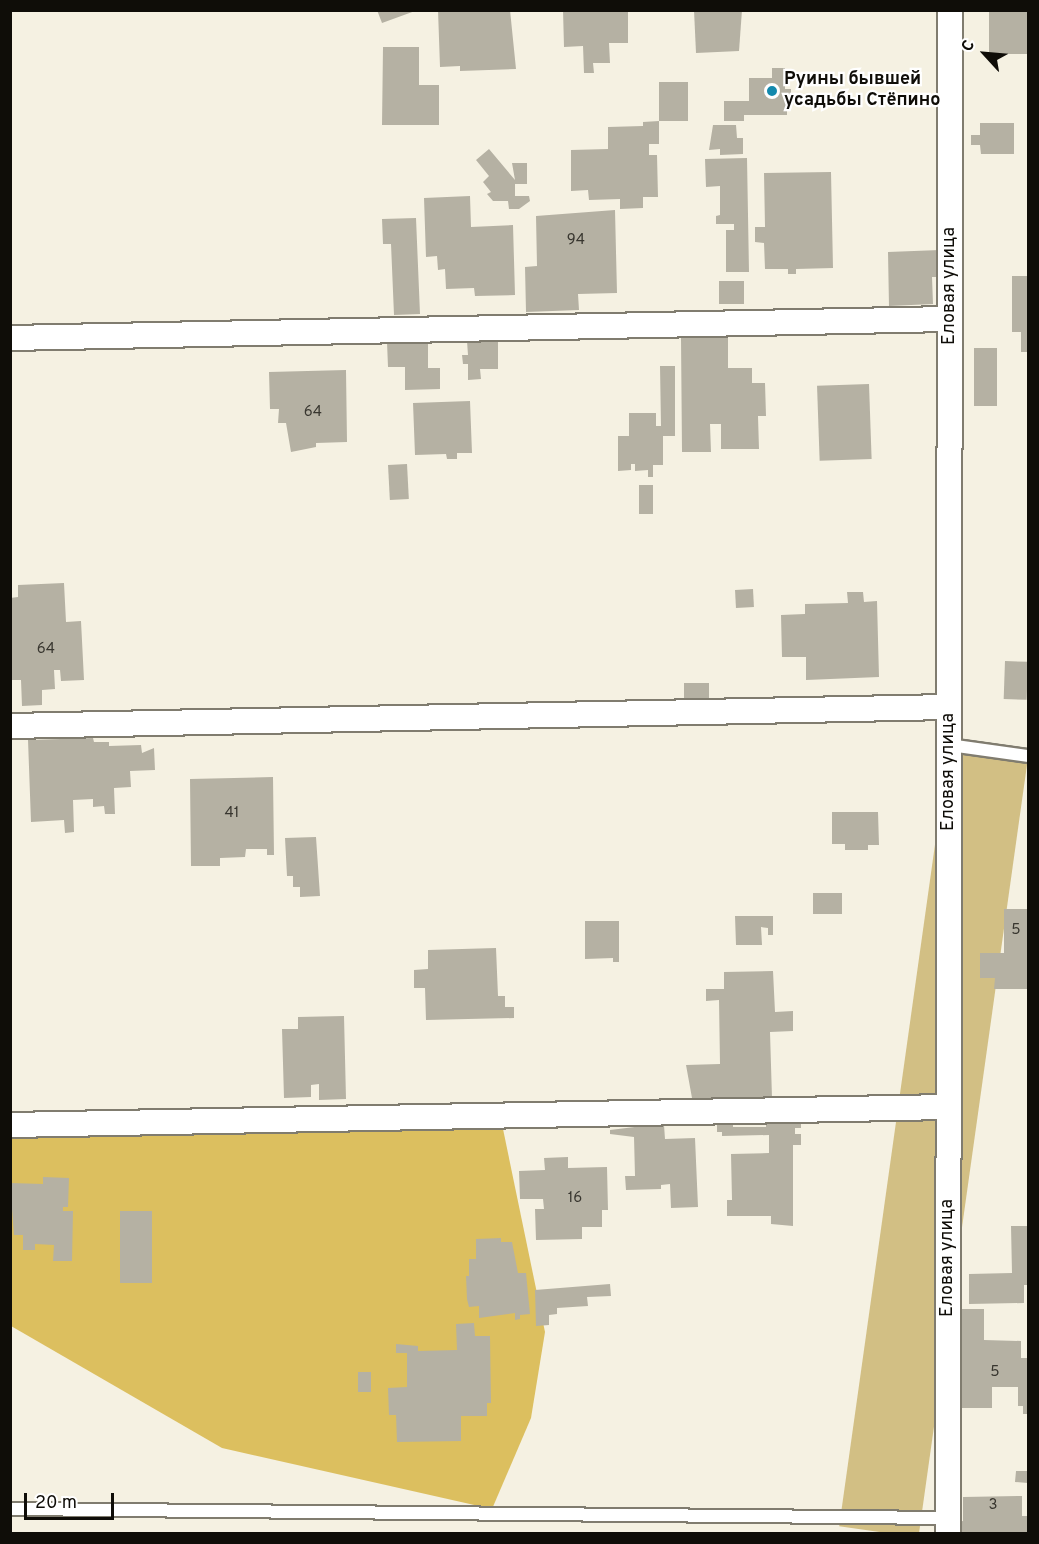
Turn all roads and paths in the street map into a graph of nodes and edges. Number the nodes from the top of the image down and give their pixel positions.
1 (950, 10) edge
2 (950, 319) junction
3 (10, 338) edge
4 (949, 707) junction
5 (10, 726) edge
6 (949, 745) junction
7 (1029, 756) edge
8 (949, 1107) junction
9 (10, 1125) edge
10 (10, 1509) edge
11 (948, 1526) edge

1 - 2 street, Еловая улица
2 - 3 street
2 - 4 street, Еловая улица
4 - 5 street
4 - 6 street, Еловая улица
6 - 7 lane
6 - 8 street, Еловая улица
8 - 9 street
8 - 11 street, Еловая улица
10 - 11 lane

